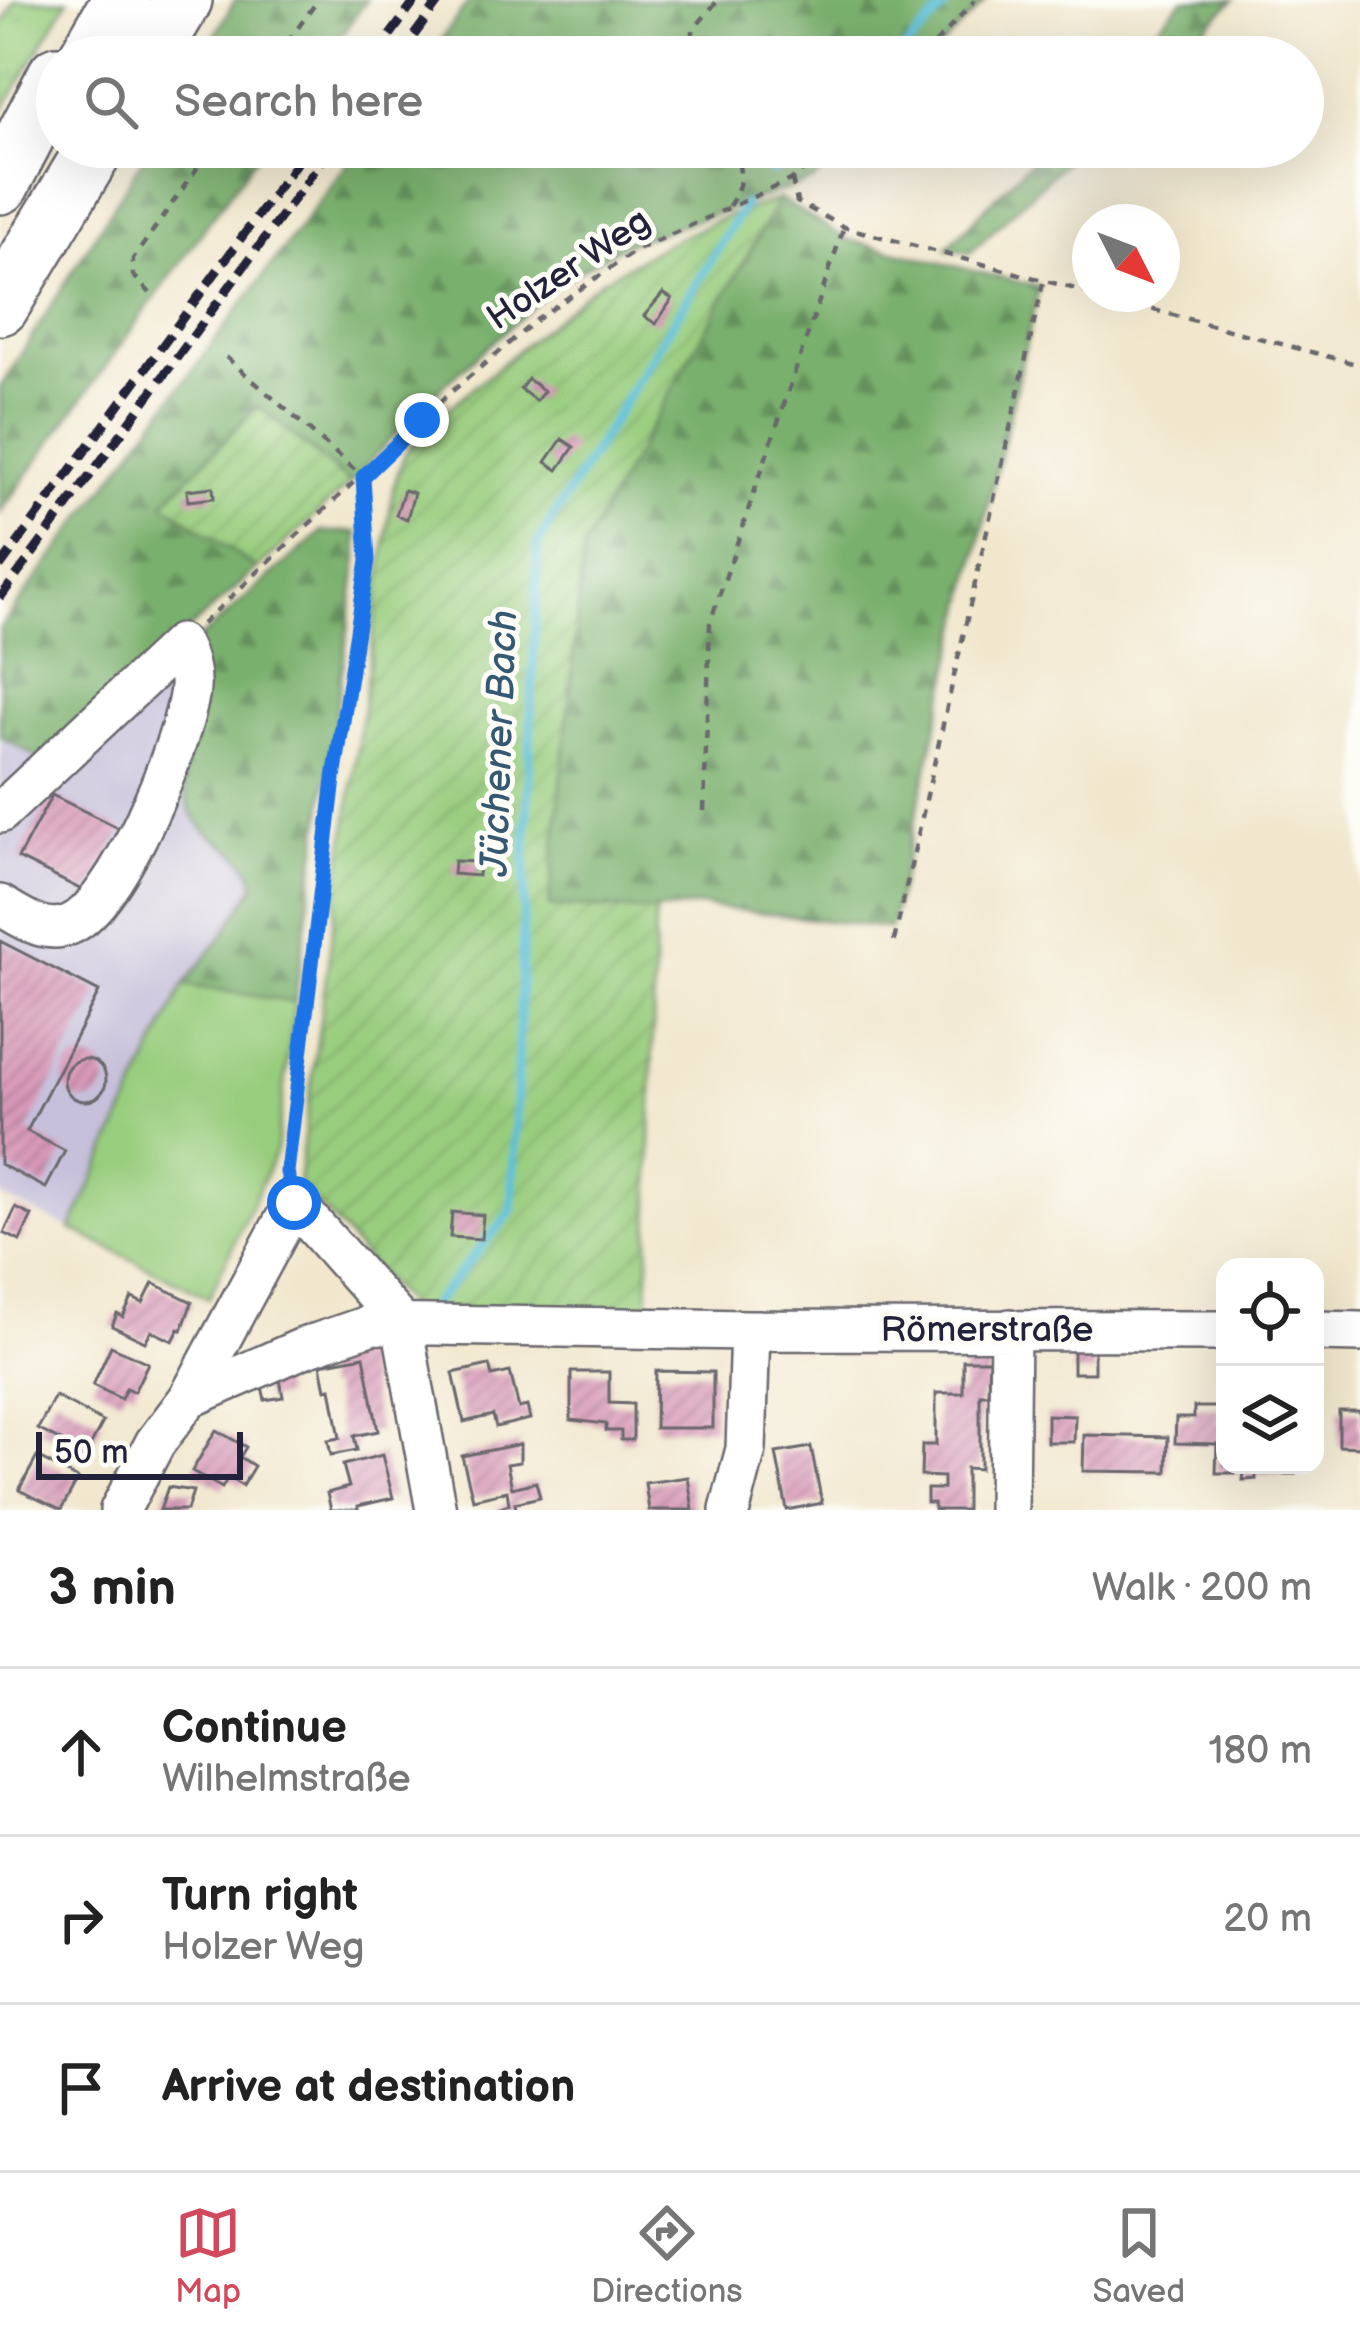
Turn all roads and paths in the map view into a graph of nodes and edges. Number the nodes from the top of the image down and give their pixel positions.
1 (96, 0) edge
2 (121, 0) edge
3 (183, 0) edge
4 (318, 0) edge
5 (718, 0) edge
6 (975, 0) edge
7 (77, 36) edge
8 (100, 36) edge
9 (162, 36) edge
10 (292, 36) edge
11 (694, 36) edge
12 (942, 36) edge
13 (36, 115) edge
14 (36, 143) edge
15 (83, 168) edge
16 (197, 168) edge
17 (738, 168) edge
18 (806, 168) edge
19 (792, 179) junction
20 (0, 184) edge
21 (0, 202) edge
22 (729, 206) junction
23 (844, 226) junction
24 (1043, 283) junction
25 (150, 293) dead end
26 (0, 307) edge
27 (226, 357) dead end
28 (1360, 365) edge
29 (363, 477) junction
30 (181, 644) junction
31 (704, 812) dead end
32 (0, 814) edge
33 (0, 905) edge
34 (894, 941) dead end
35 (294, 1203) junction
36 (402, 1324) junction
37 (1010, 1329) junction
38 (749, 1330) junction
39 (1216, 1330) edge
40 (1324, 1331) edge
41 (1360, 1332) edge
42 (189, 1398) junction
43 (120, 1510) edge
44 (436, 1510) edge
45 (730, 1510) edge
46 (1008, 1510) edge

1 - 7 highway
2 - 8 highway
3 - 9 highway
4 - 10 path
5 - 11 path
6 - 12 path
13 - 20 highway
14 - 21 highway
15 - 26 highway
16 - 25 path
17 - 22 path
18 - 19 path, Holzer Weg
19 - 22 path, Holzer Weg
19 - 23 path
22 - 29 path, Holzer Weg
23 - 24 path
23 - 31 path
24 - 28 path
24 - 34 path
27 - 29 path
29 - 30 path, Holzer Weg
29 - 35 path
30 - 32 street
30 - 33 street
35 - 36 street
35 - 42 street
36 - 38 street, Römerstraße
36 - 42 street, Römerstraße
36 - 44 street
37 - 38 street, Römerstraße
37 - 39 street, Römerstraße
37 - 46 street
38 - 45 street
40 - 41 street
42 - 43 street

